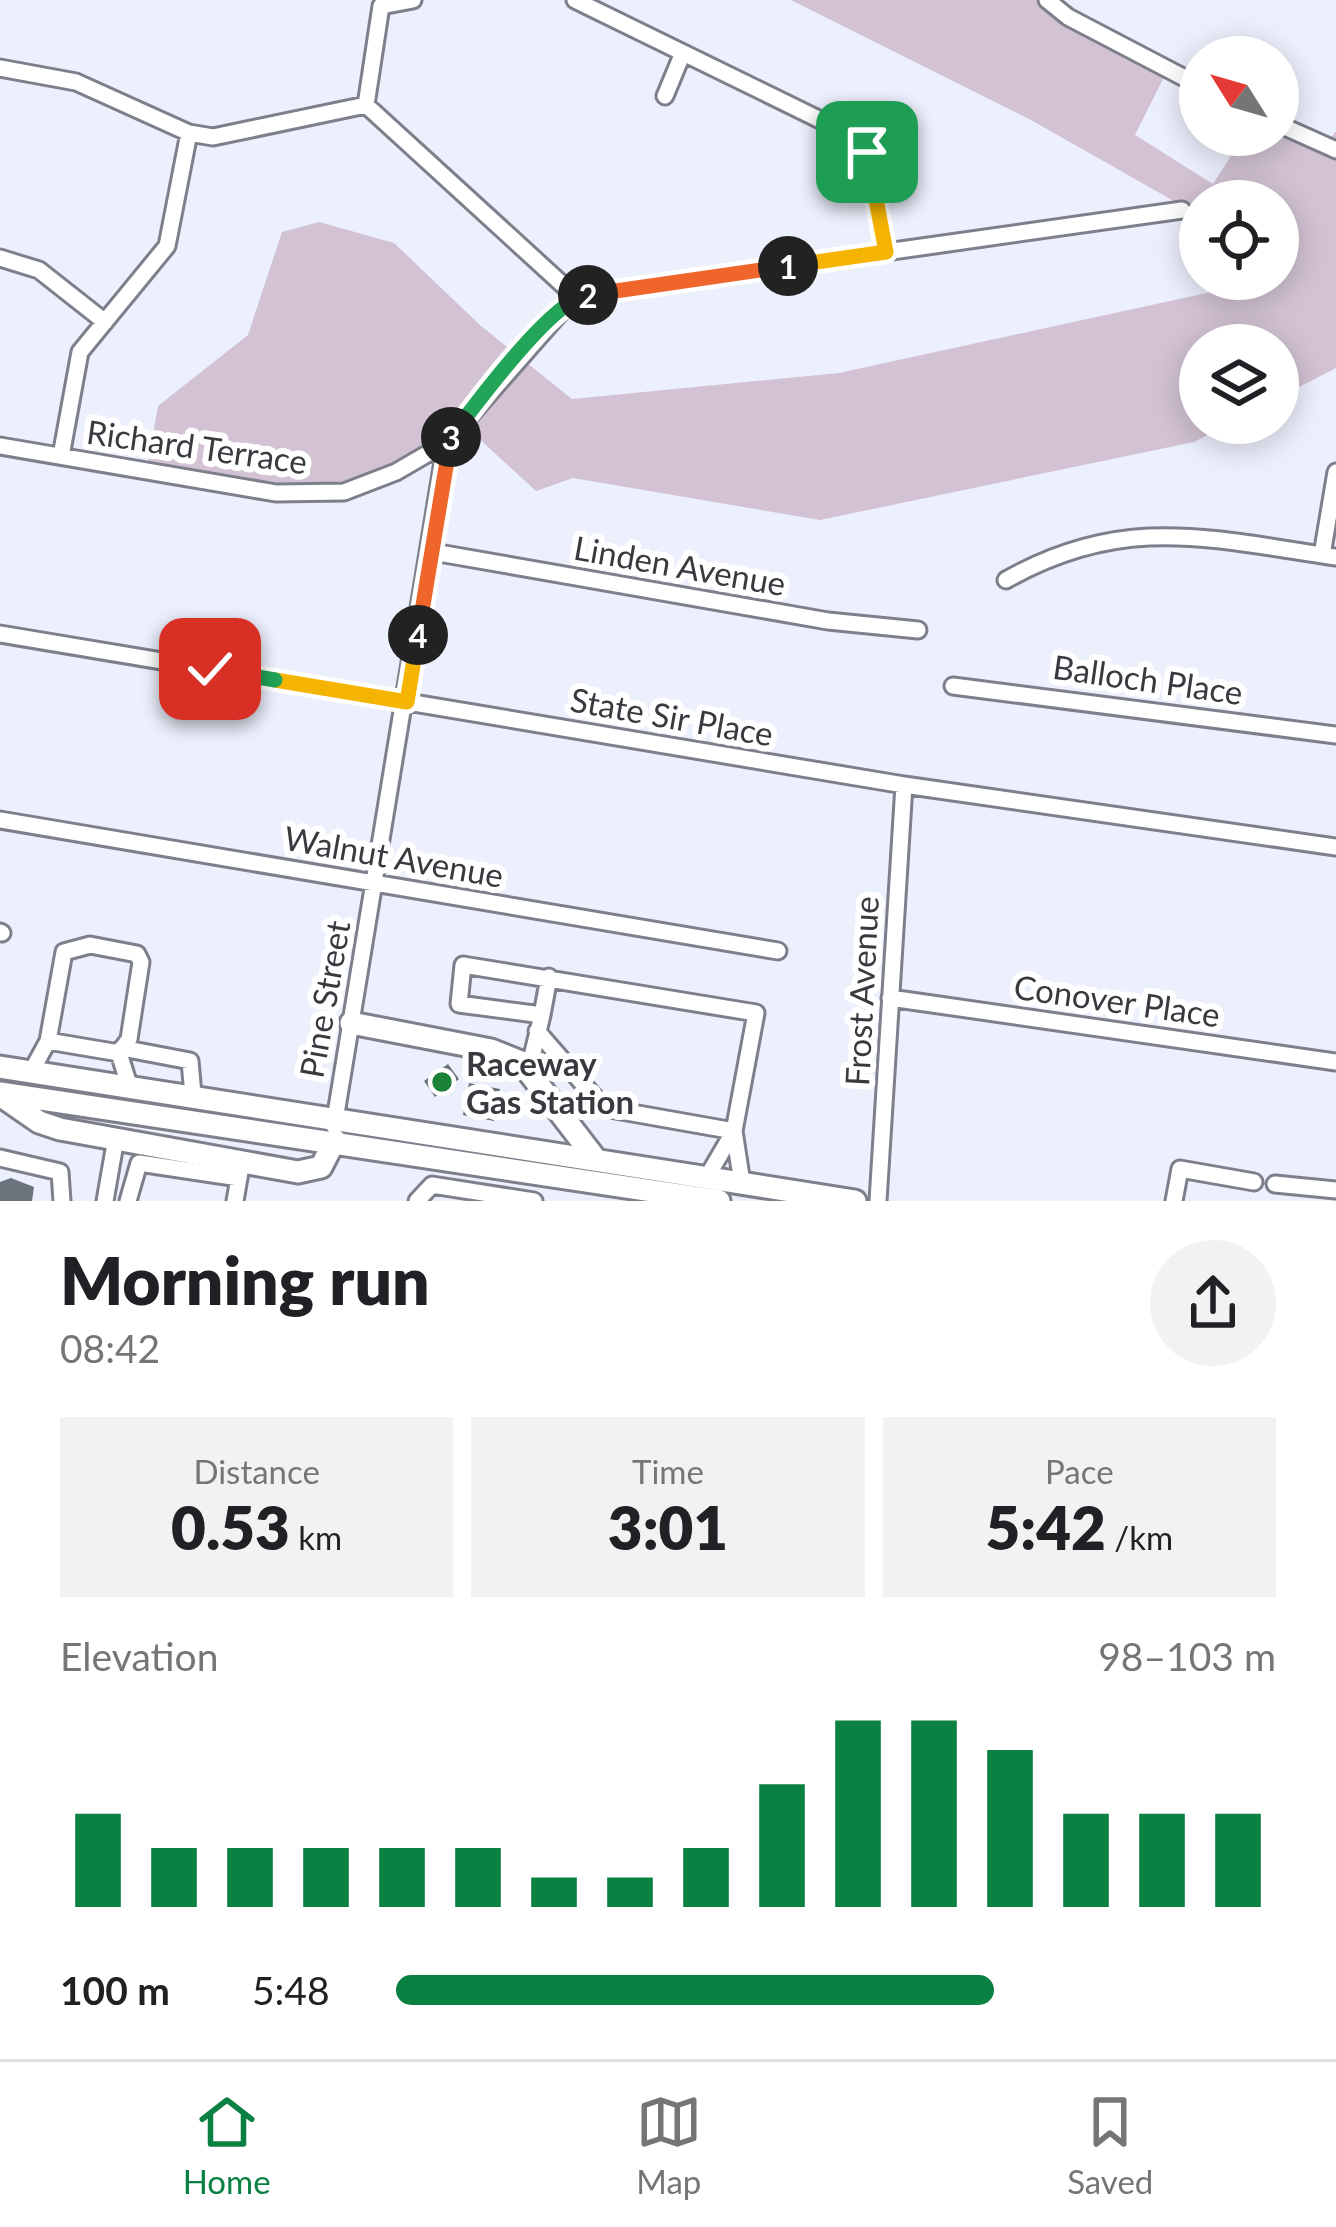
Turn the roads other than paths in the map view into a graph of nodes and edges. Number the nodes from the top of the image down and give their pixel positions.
1 (413, 0) edge
2 (574, 0) edge
3 (1047, 0) edge
4 (378, 3) edge
5 (682, 55) junction
6 (0, 68) edge
7 (1179, 75) edge
8 (664, 96) dead end
9 (366, 105) junction
10 (190, 134) junction
11 (1299, 134) edge
12 (1336, 151) edge
13 (1179, 210) edge
14 (886, 252) junction
15 (0, 258) edge
16 (575, 296) junction
17 (105, 322) junction
18 (446, 443) junction
19 (0, 446) edge
20 (61, 456) junction
21 (1336, 472) edge
22 (433, 551) junction
23 (1329, 556) edge
24 (1006, 580) dead end
25 (918, 630) dead end
26 (0, 634) edge
27 (952, 686) dead end
28 (407, 702) junction
29 (1336, 735) edge
30 (904, 785) junction
31 (0, 820) edge
32 (1336, 848) edge
33 (376, 884) junction
34 (778, 951) dead end
35 (548, 977) junction
36 (890, 998) junction
37 (351, 1023) junction
38 (539, 1023) junction
39 (48, 1041) junction
40 (121, 1050) junction
41 (507, 1055) junction
42 (1336, 1062) edge
43 (0, 1067) edge
44 (529, 1070) junction
45 (31, 1072) junction
46 (129, 1085) junction
47 (0, 1094) edge
48 (193, 1095) junction
49 (334, 1128) junction
50 (734, 1131) junction
51 (116, 1138) junction
52 (594, 1156) junction
53 (435, 1157) junction
54 (0, 1158) edge
55 (241, 1168) junction
56 (707, 1177) junction
57 (1254, 1182) dead end
58 (742, 1183) junction
59 (1276, 1184) dead end
60 (1336, 1190) edge
61 (433, 1193) edge
62 (62, 1201) edge
63 (105, 1201) edge
64 (128, 1201) edge
65 (235, 1201) edge
66 (417, 1201) edge
67 (534, 1201) edge
68 (719, 1201) edge
69 (855, 1201) edge
70 (878, 1201) edge
71 (1174, 1201) edge

1 - 4 street
2 - 5 street
3 - 7 street
4 - 9 street
5 - 8 street
5 - 14 street
6 - 10 street
9 - 10 street
9 - 16 street
10 - 17 street
11 - 12 street
13 - 14 street
14 - 16 street
15 - 17 street
16 - 18 street
17 - 20 street
18 - 20 street, Richard Terrace
18 - 22 street, Pine Street
19 - 20 street, Richard Terrace
21 - 23 street
22 - 25 street, Linden Avenue
22 - 28 street, Pine Street
23 - 24 street
26 - 28 street, State Sir Place
27 - 29 street, Balloch Place
28 - 30 street, State Sir Place
28 - 33 street, Pine Street
30 - 32 street, State Sir Place
30 - 36 street, Frost Avenue
31 - 33 street, Walnut Avenue
33 - 34 street, Walnut Avenue
33 - 37 street, Pine Street
35 - 38 street
35 - 38 street
35 - 50 street
36 - 42 street, Conover Place
36 - 70 street, Frost Avenue
37 - 41 highway
37 - 49 street, Pine Street
38 - 41 street
38 - 44 street
38 - 50 street
39 - 40 street
39 - 40 street
39 - 45 street
40 - 46 street
40 - 48 street
41 - 44 highway
43 - 45 highway
44 - 52 highway
45 - 46 highway
46 - 48 highway
47 - 49 highway
47 - 51 highway
48 - 49 highway
49 - 52 highway
49 - 53 highway
49 - 55 highway
50 - 56 street
50 - 58 street
51 - 55 highway
51 - 63 street
52 - 56 highway
53 - 61 street
53 - 68 highway
54 - 62 street
55 - 64 street
55 - 65 street
56 - 58 highway
57 - 71 street
58 - 69 highway
59 - 60 street
61 - 66 street
61 - 67 street

